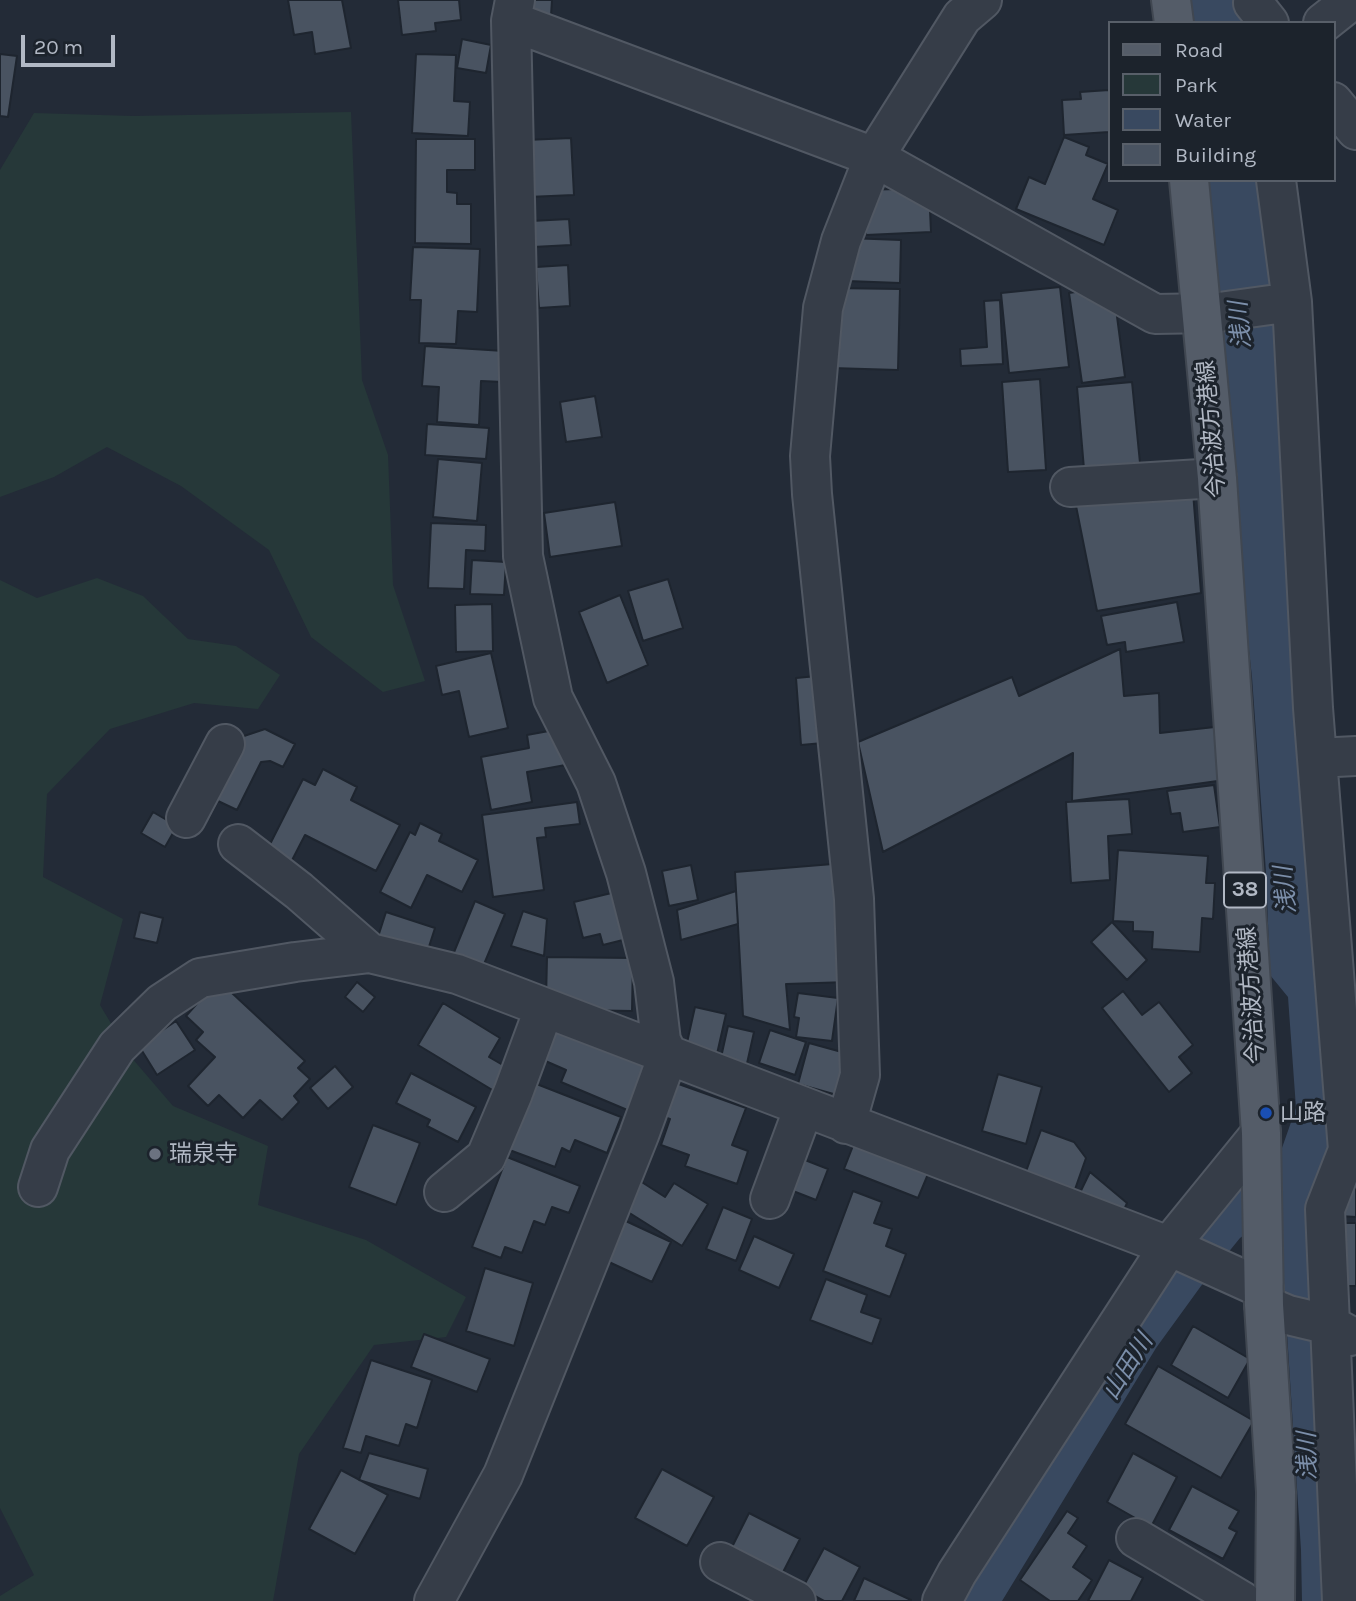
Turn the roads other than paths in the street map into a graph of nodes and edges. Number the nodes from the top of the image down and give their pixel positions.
1 (982, 0) edge
2 (1171, 0) edge
3 (1352, 0) edge
4 (513, 10) edge
5 (1174, 21) edge
6 (1326, 21) edge
7 (1335, 104) edge
8 (1356, 130) edge
9 (874, 157) junction
10 (1189, 182) edge
11 (1276, 182) edge
12 (1288, 303) junction
13 (1207, 313) junction
14 (1217, 478) junction
15 (1070, 487) dead end
16 (225, 744) dead end
17 (1356, 757) edge
18 (1317, 758) junction
19 (186, 818) dead end
20 (238, 845) dead end
21 (370, 953) junction
22 (544, 1009) junction
23 (668, 1055) junction
24 (1349, 1082) edge
25 (804, 1107) junction
26 (846, 1124) junction
27 (1261, 1133) junction
28 (38, 1187) dead end
29 (444, 1192) dead end
30 (770, 1199) dead end
31 (1170, 1247) junction
32 (1269, 1299) junction
33 (1343, 1332) edge
34 (1136, 1538) dead end
35 (720, 1562) dead end
36 (434, 1601) edge
37 (796, 1601) edge
38 (942, 1601) edge
39 (1242, 1601) edge
40 (1275, 1601) edge
41 (1342, 1601) edge

1 - 9 street
2 - 5 main road
3 - 6 street
4 - 9 street
4 - 23 street
7 - 8 street
9 - 13 street
9 - 26 street
10 - 13 main road, 今治波方港線 / 38
11 - 12 street
12 - 13 street
12 - 18 street
13 - 14 main road, 今治波方港線 / 38
14 - 15 street
14 - 27 main road, 今治波方港線 / 38
16 - 19 street
17 - 18 street
18 - 24 street
20 - 21 street
21 - 22 street
21 - 28 street
22 - 23 street
22 - 29 street
23 - 25 street
23 - 36 street
24 - 33 street
25 - 26 street
25 - 30 street
26 - 31 street
27 - 31 street
27 - 32 main road, 今治波方港線 / 38
31 - 32 street
31 - 38 street
32 - 33 street
32 - 40 main road, 今治波方港線 / 38
33 - 41 street
34 - 39 street
35 - 37 street

